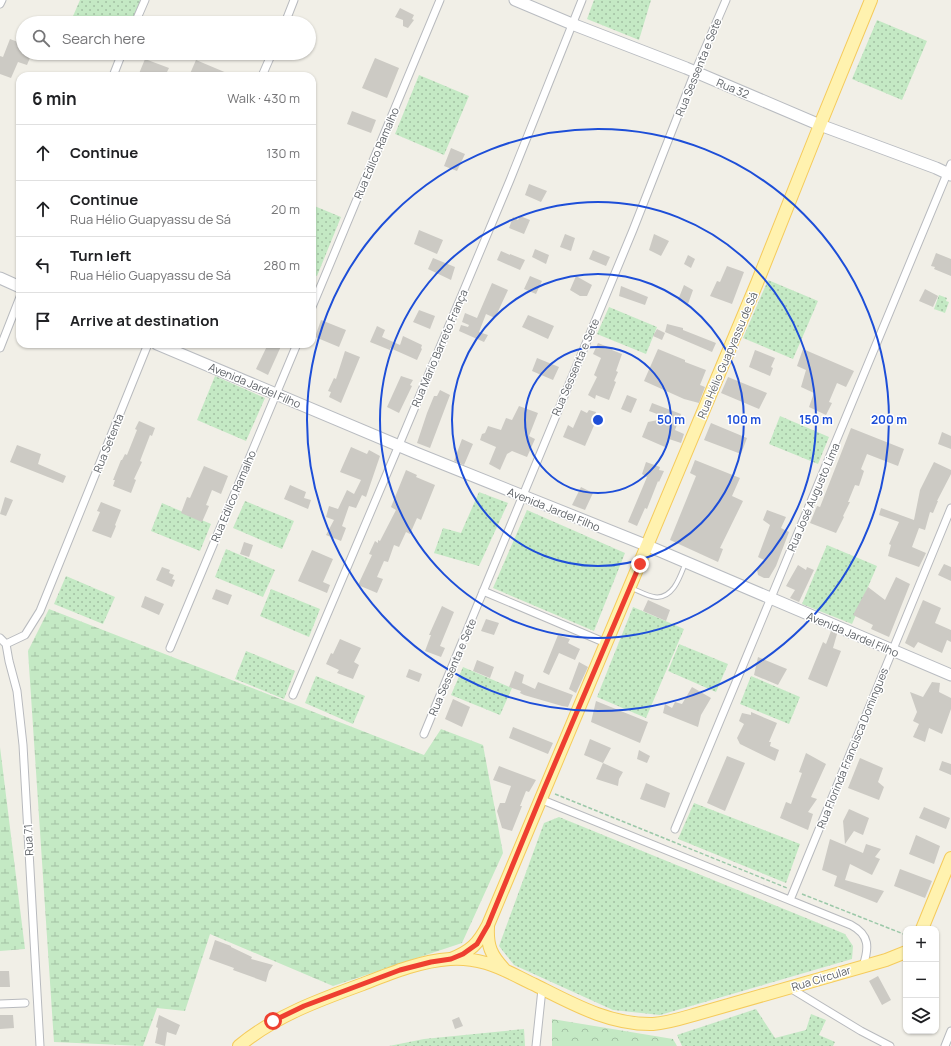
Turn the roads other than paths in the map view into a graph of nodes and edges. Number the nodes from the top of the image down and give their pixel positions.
1 (2, 0) edge
2 (144, 0) edge
3 (294, 0) edge
4 (440, 0) edge
5 (515, 0) edge
6 (582, 0) edge
7 (726, 0) edge
8 (871, 0) edge
9 (0, 4) edge
10 (138, 16) edge
11 (288, 16) edge
12 (572, 24) junction
13 (119, 60) edge
14 (269, 60) edge
15 (115, 72) edge
16 (264, 72) edge
17 (695, 72) junction
18 (820, 125) junction
19 (950, 171) edge
20 (0, 278) edge
21 (16, 285) edge
22 (316, 297) edge
23 (16, 307) edge
24 (0, 348) edge
25 (146, 348) edge
26 (167, 348) edge
27 (294, 348) edge
28 (276, 394) junction
29 (399, 446) junction
30 (522, 496) junction
31 (951, 508) edge
32 (648, 546) junction
33 (686, 562) junction
34 (630, 588) junction
35 (483, 591) junction
36 (770, 598) junction
37 (0, 638) edge
38 (606, 643) junction
39 (6, 644) junction
40 (170, 648) dead end
41 (892, 650) junction
42 (951, 675) edge
43 (293, 695) dead end
44 (424, 734) dead end
45 (542, 794) junction
46 (676, 829) dead end
47 (951, 858) edge
48 (790, 900) junction
49 (488, 925) junction
50 (923, 926) edge
51 (903, 953) edge
52 (451, 959) junction
53 (863, 966) junction
54 (506, 971) junction
55 (790, 988) junction
56 (542, 989) junction
57 (25, 1003) dead end
58 (0, 1004) edge
59 (951, 1031) edge
60 (876, 1043) edge
61 (40, 1046) edge
62 (239, 1046) edge
63 (536, 1046) edge
64 (890, 1046) edge
65 (945, 1046) edge

1 - 9 street
2 - 10 street
3 - 11 street
4 - 22 street, Rua Edilco Ramalho
5 - 12 main road, Rua 32
6 - 12 street, Rua Mario Barreto França
7 - 17 street, Rua Sessenta e Sete
8 - 18 main road, Rua Hélio Guapyassu de Sá
12 - 17 main road, Rua 32
12 - 29 street, Rua Mario Barreto França
13 - 15 street
14 - 16 street
17 - 18 main road, Rua 32
17 - 30 street, Rua Sessenta e Sete
18 - 19 main road, Rua 32
18 - 32 main road, Rua Hélio Guapyassu de Sá
19 - 36 street, Rua José Augusto Lima
20 - 21 main road
23 - 24 street
25 - 39 street, Rua Setenta
26 - 28 main road, Avenida Jardel Filho
27 - 28 street, Rua Edilco Ramalho
28 - 29 main road, Avenida Jardel Filho
28 - 40 street, Rua Edilco Ramalho
29 - 30 main road, Avenida Jardel Filho
29 - 43 street, Rua Mario Barreto França
30 - 32 main road, Avenida Jardel Filho
30 - 35 street, Rua Sessenta e Sete
31 - 41 street, Rua Florinda Francisca Domingues
32 - 33 main road, Avenida Jardel Filho
32 - 34 main road, Rua Hélio Guapyassu de Sá
33 - 34 lane
33 - 36 main road, Avenida Jardel Filho
34 - 38 main road, Rua Hélio Guapyassu de Sá
35 - 38 street
35 - 44 street, Rua Sessenta e Sete
36 - 41 main road, Avenida Jardel Filho
36 - 46 street, Rua José Augusto Lima
37 - 39 street
38 - 45 main road, Rua Hélio Guapyassu de Sá
39 - 61 street, Rua 71
41 - 42 main road, Avenida Jardel Filho
41 - 48 street, Rua Florinda Francisca Domingues
45 - 48 street, Rua Circular
45 - 49 main road, Rua Hélio Guapyassu de Sá
47 - 50 main road
48 - 53 street, Rua Circular
49 - 52 main road, Rua Hélio Guapyassu de Sá
49 - 54 main road, Rua Circular
51 - 53 main road
52 - 54 main road, Rua Circular
52 - 62 main road
53 - 55 main road, Rua Circular
54 - 56 main road, Rua Circular
55 - 56 main road, Rua Circular
55 - 60 street
56 - 63 street
57 - 58 street
59 - 65 street
60 - 64 street

